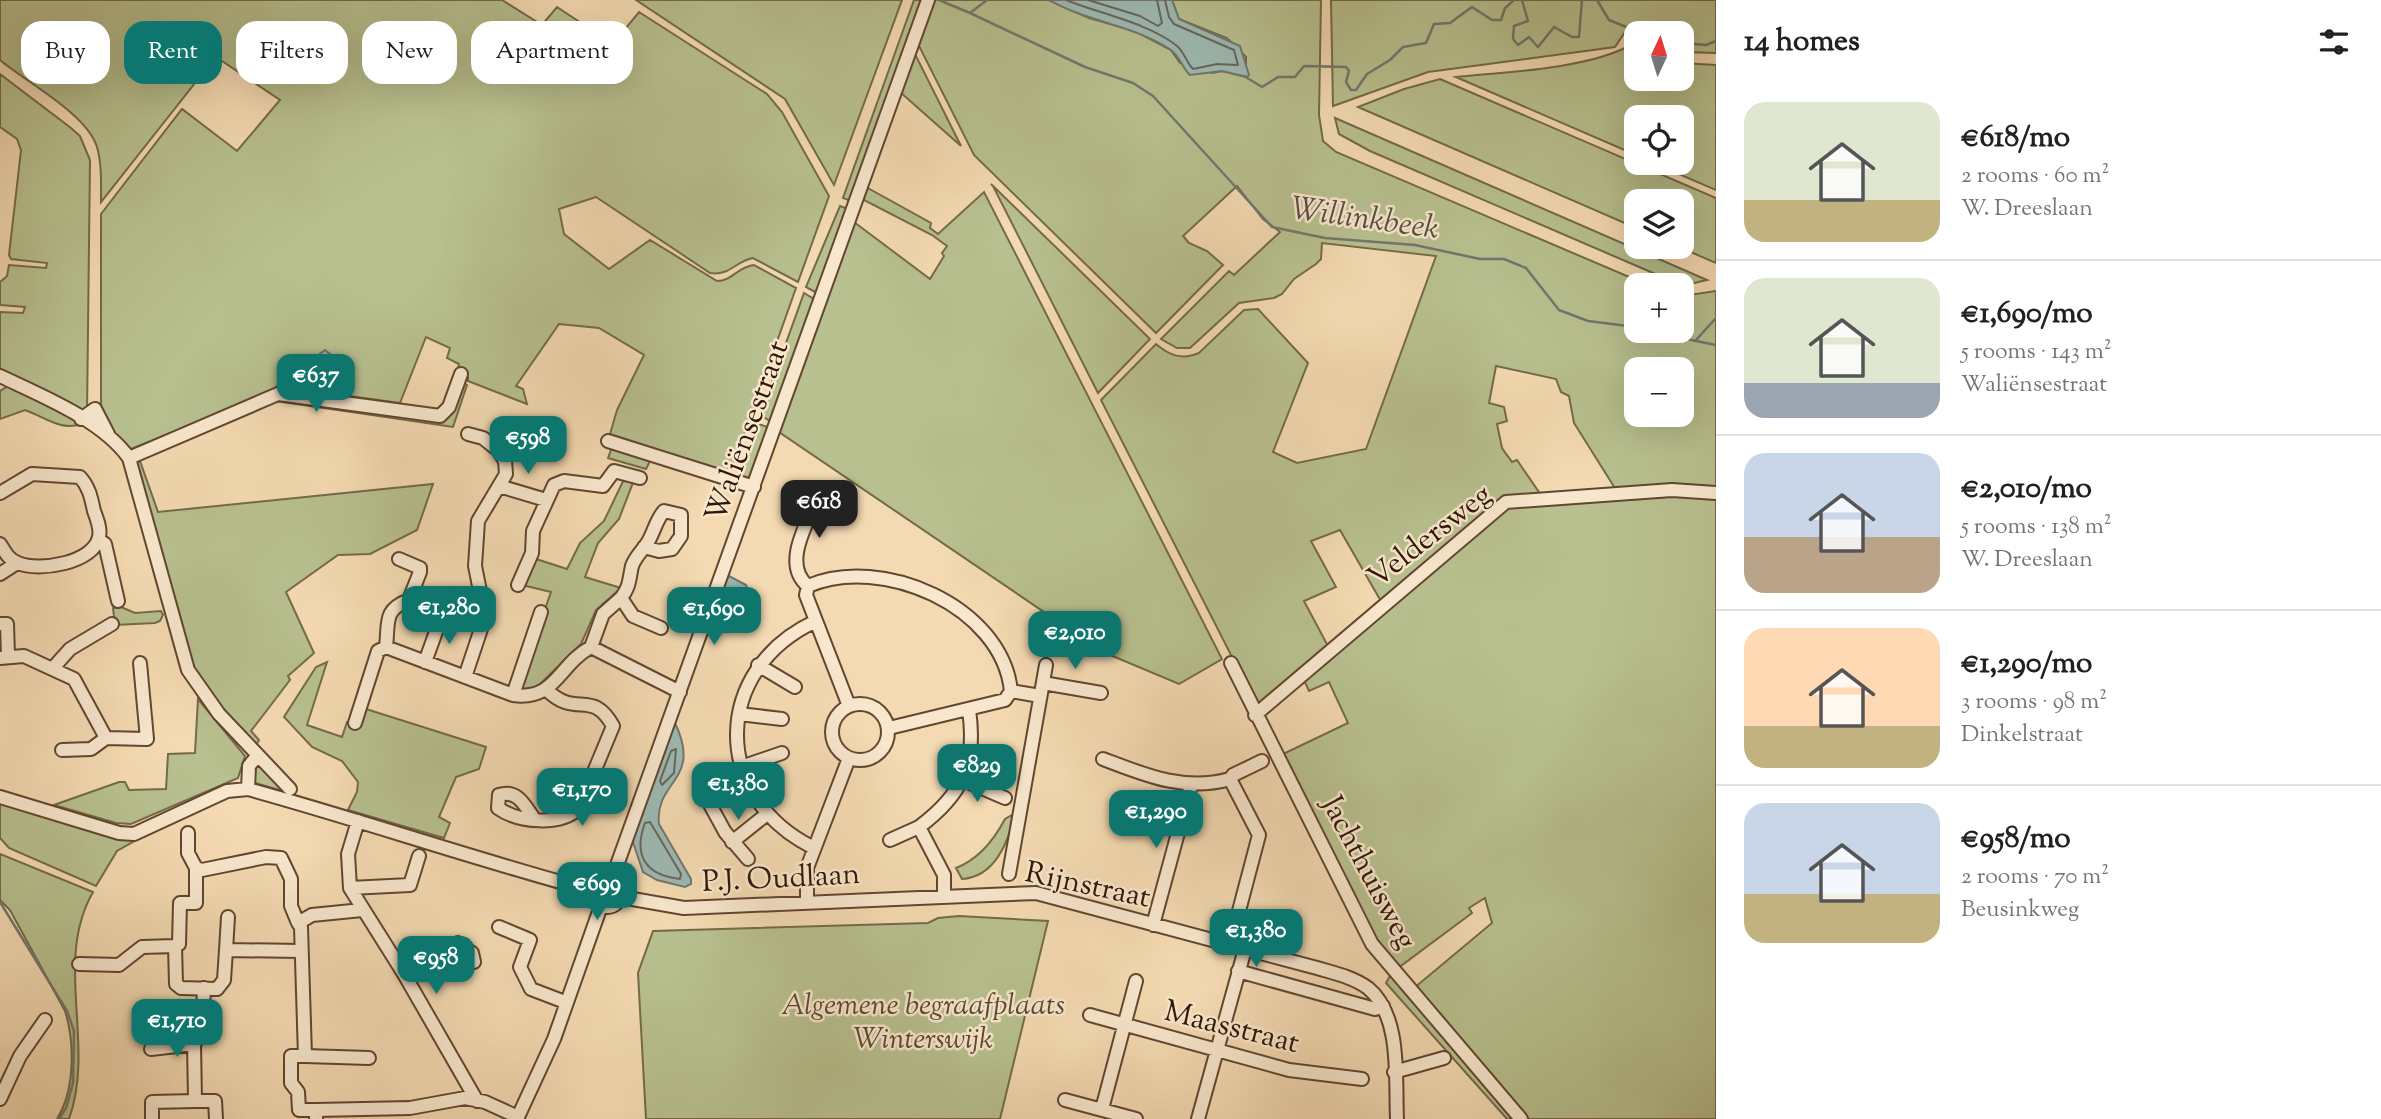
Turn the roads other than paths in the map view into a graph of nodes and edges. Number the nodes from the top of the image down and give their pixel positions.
1 (928, 1) edge
2 (460, 374) dead end
3 (0, 376) edge
4 (468, 434) dead end
5 (608, 441) dead end
6 (129, 458) junction
7 (640, 478) dead end
8 (499, 486) junction
9 (754, 486) junction
10 (1716, 492) edge
11 (0, 493) edge
12 (546, 500) junction
13 (816, 501) dead end
14 (99, 540) junction
15 (0, 544) edge
16 (644, 547) dead end
17 (399, 559) dead end
18 (17, 563) junction
19 (0, 574) edge
20 (519, 585) dead end
21 (808, 586) junction
22 (621, 598) junction
23 (118, 601) dead end
24 (541, 612) dead end
25 (441, 618) dead end
26 (816, 621) junction
27 (0, 624) edge
28 (111, 624) dead end
29 (660, 628) dead end
30 (386, 647) junction
31 (591, 647) junction
32 (4, 657) edge
33 (425, 662) junction
34 (140, 663) dead end
35 (1231, 663) dead end
36 (758, 665) junction
37 (1046, 665) dead end
38 (53, 668) junction
39 (465, 677) junction
40 (1043, 683) junction
41 (795, 687) dead end
42 (547, 690) junction
43 (1011, 691) junction
44 (680, 692) junction
45 (1101, 693) dead end
46 (513, 695) junction
47 (1040, 696) junction
48 (849, 706) junction
49 (969, 709) junction
50 (739, 714) junction
51 (1255, 715) junction
52 (782, 719) dead end
53 (355, 723) dead end
54 (889, 728) junction
55 (106, 738) junction
56 (62, 750) dead end
57 (782, 753) dead end
58 (257, 756) junction
59 (849, 758) junction
60 (1103, 759) dead end
61 (1262, 761) dead end
62 (741, 767) junction
63 (1230, 779) junction
64 (963, 780) junction
65 (1191, 785) junction
66 (248, 789) junction
67 (290, 789) dead end
68 (0, 797) edge
69 (707, 799) dead end
70 (1005, 799) dead end
71 (767, 814) junction
72 (535, 820) dead end
73 (358, 821) junction
74 (919, 828) junction
75 (188, 833) dead end
76 (890, 840) dead end
77 (732, 842) junction
78 (814, 848) junction
79 (419, 856) dead end
80 (748, 859) dead end
81 (196, 868) junction
82 (1009, 874) dead end
83 (612, 879) junction
84 (349, 888) junction
85 (593, 891) junction
86 (944, 895) junction
87 (621, 897) junction
88 (807, 901) junction
89 (601, 906) junction
90 (362, 910) junction
91 (228, 917) dead end
92 (298, 923) junction
93 (1153, 925) junction
94 (499, 928) dead end
95 (1230, 945) junction
96 (175, 946) junction
97 (1245, 949) junction
98 (226, 950) junction
99 (300, 951) junction
100 (474, 962) dead end
101 (79, 964) dead end
102 (1238, 971) junction
103 (404, 974) junction
104 (1136, 981) dead end
105 (204, 988) junction
106 (565, 1002) junction
107 (1383, 1006) junction
108 (1090, 1015) dead end
109 (45, 1020) dead end
110 (1124, 1025) junction
111 (194, 1044) junction
112 (151, 1049) dead end
113 (1216, 1050) junction
114 (305, 1056) junction
115 (369, 1058) dead end
116 (1444, 1058) dead end
117 (1394, 1072) junction
118 (1362, 1079) dead end
119 (0, 1099) edge
120 (1065, 1100) dead end
121 (195, 1101) junction
122 (477, 1101) junction
123 (1102, 1109) junction
124 (316, 1114) edge
125 (518, 1118) edge
126 (152, 1119) edge
127 (215, 1119) edge
128 (1136, 1119) edge
129 (1198, 1119) edge
130 (1397, 1119) edge
131 (1521, 1119) edge

1 - 9 street, Waliënsestraat
2 - 6 street
3 - 6 street
4 - 8 street
5 - 9 street
6 - 58 street
7 - 12 street
8 - 12 street
8 - 39 street
9 - 44 street, Waliënsestraat
10 - 51 street, Veldersweg
11 - 14 street
12 - 20 street
13 - 21 street
14 - 18 street
14 - 23 street
15 - 18 street
16 - 22 street
17 - 30 street
18 - 19 street
21 - 26 street
21 - 43 street
22 - 29 street
22 - 31 street
24 - 46 street
25 - 33 street
26 - 36 street
26 - 48 street
27 - 32 street
28 - 38 street
30 - 33 street
30 - 53 street
31 - 42 street
31 - 44 street
32 - 38 street
33 - 39 street
34 - 55 street
35 - 51 street, Jachthuisweg
36 - 41 street
36 - 50 street
37 - 40 street
38 - 55 street
39 - 46 street
40 - 45 street
40 - 47 street
42 - 46 street
42 - 72 street
43 - 47 street
43 - 49 street
44 - 83 street, Waliënsestraat
47 - 82 street
48 - 54 street
48 - 59 street
49 - 54 street
49 - 64 street
50 - 52 street
50 - 62 street
51 - 131 street, Jachthuisweg
54 - 59 street
55 - 56 street
57 - 62 street
58 - 66 street
58 - 67 street
59 - 78 street
60 - 65 street
61 - 63 street
62 - 71 street
63 - 65 street
63 - 95 street
64 - 70 street
64 - 74 street
65 - 93 street
66 - 68 street
66 - 73 street
69 - 77 street
71 - 77 street
71 - 78 street
73 - 84 street
73 - 85 street
74 - 76 street
74 - 86 street
75 - 81 street
77 - 80 street
78 - 88 street
79 - 84 street
81 - 92 street
81 - 96 street
83 - 85 street
83 - 87 street
84 - 90 street
85 - 89 street
86 - 88 street, P.J. Oudlaan
86 - 93 street, Rijnstraat
87 - 88 street, P.J. Oudlaan
87 - 89 street
89 - 106 street
90 - 92 street
90 - 103 street
91 - 98 street
92 - 99 street
93 - 95 street, Rijnstraat
94 - 106 street
95 - 97 street, Rijnstraat
96 - 101 street
96 - 105 street
97 - 102 street
97 - 107 street, Rijnstraat
98 - 99 street
98 - 105 street
99 - 114 street
100 - 103 street
102 - 107 street
102 - 113 street
103 - 122 street
104 - 110 street
105 - 111 street
106 - 125 street
107 - 117 street
108 - 110 street, Maasstraat
109 - 119 street
110 - 113 street, Maasstraat
110 - 123 street
111 - 112 street
111 - 121 street
113 - 118 street, Maasstraat
113 - 129 street
114 - 115 street
114 - 124 street
116 - 117 street
117 - 130 street
120 - 123 street
121 - 126 street
121 - 127 street
122 - 124 street
122 - 125 street
123 - 128 street

